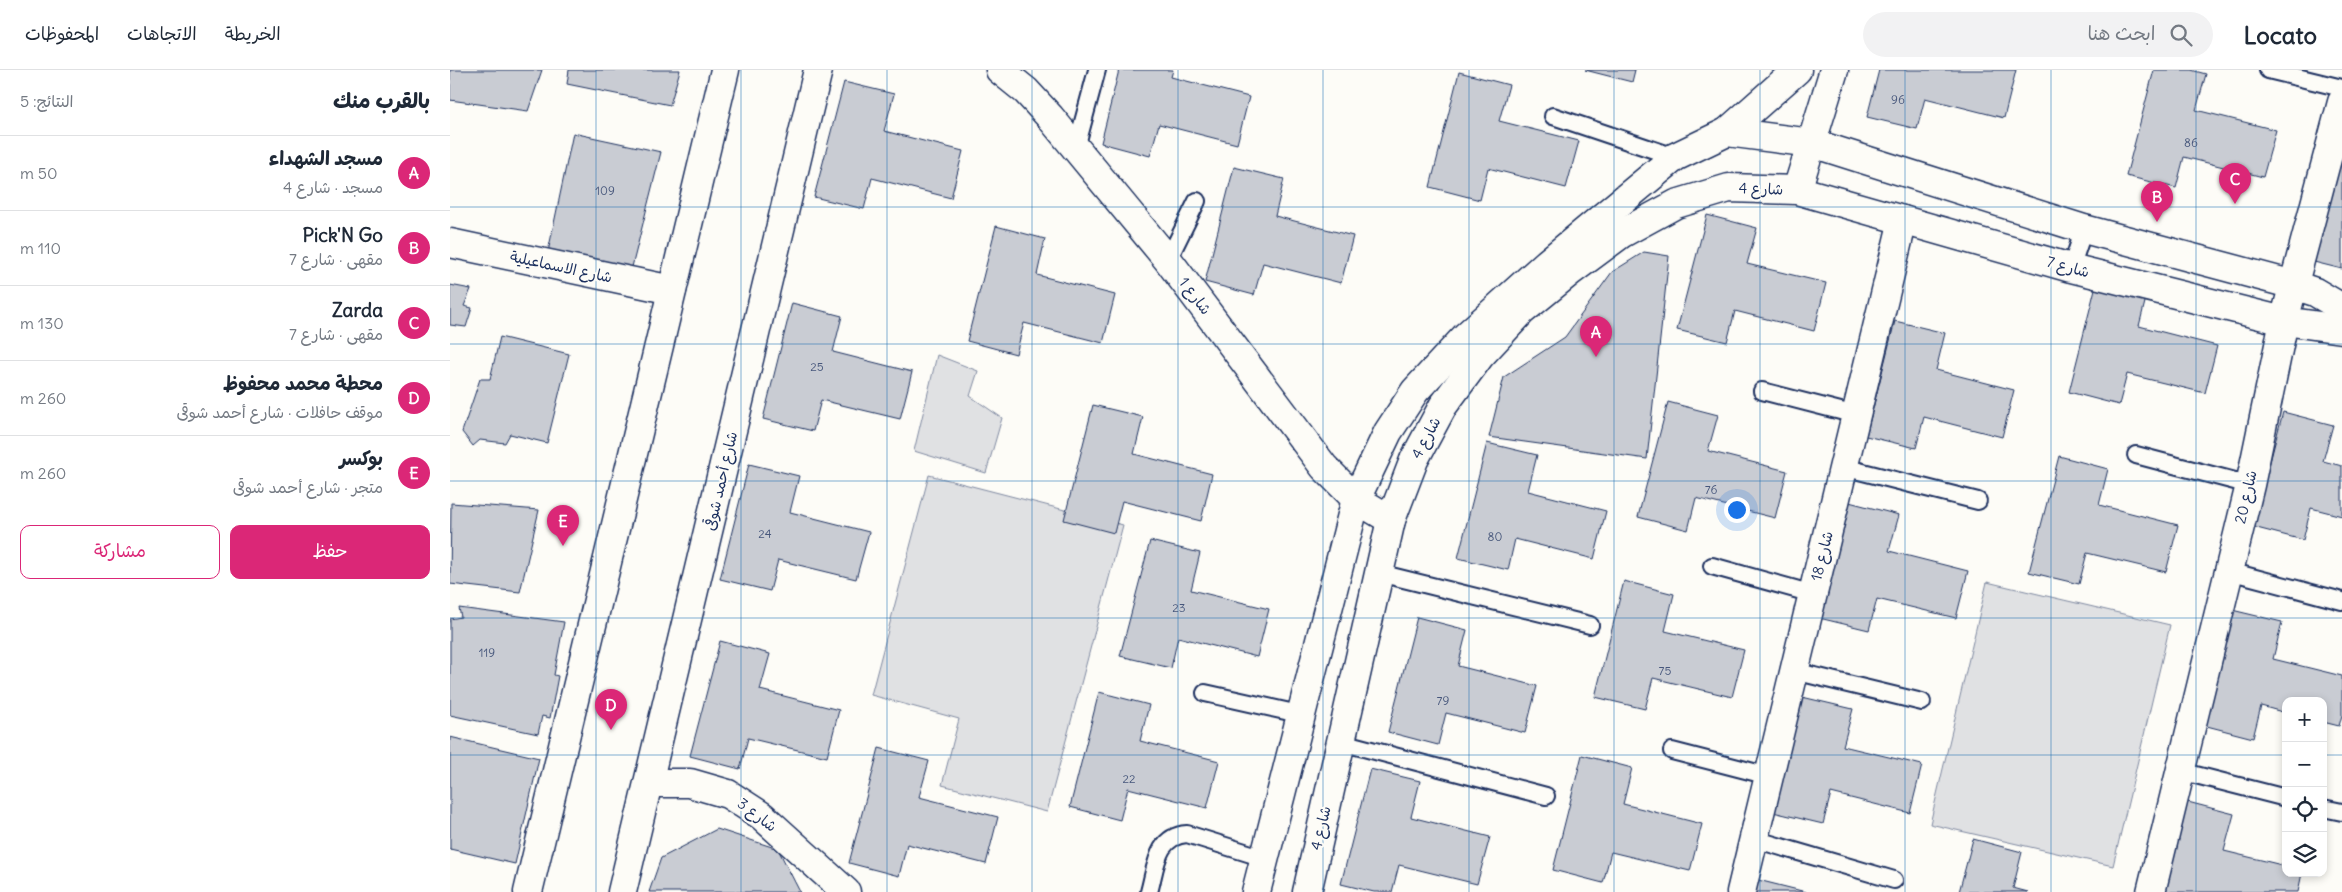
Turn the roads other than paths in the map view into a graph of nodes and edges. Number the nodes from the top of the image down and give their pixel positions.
1 (725, 70) edge
2 (818, 70) edge
3 (1000, 70) edge
4 (1097, 70) edge
5 (1797, 70) edge
6 (1834, 70) edge
7 (2268, 70) edge
8 (2342, 88) edge
9 (2342, 102) edge
10 (1553, 116) dead end
11 (1727, 132) junction
12 (1812, 143) junction
13 (1076, 148) junction
14 (1676, 157) junction
15 (1797, 190) junction
16 (1197, 201) dead end
17 (1903, 220) junction
18 (2084, 229) junction
19 (450, 243) edge
20 (1168, 260) junction
21 (2071, 268) junction
22 (2294, 284) junction
23 (672, 290) junction
24 (1513, 307) junction
25 (2342, 308) edge
26 (2284, 321) junction
27 (2342, 329) edge
28 (1762, 392) dead end
29 (1856, 415) junction
30 (2136, 455) dead end
31 (1844, 467) junction
32 (2250, 486) junction
33 (1356, 499) junction
34 (1978, 501) dead end
35 (1391, 520) junction
36 (1712, 566) dead end
37 (2229, 571) junction
38 (1379, 573) junction
39 (1813, 594) junction
40 (2342, 601) edge
41 (1590, 625) dead end
42 (1794, 672) junction
43 (1204, 693) dead end
44 (1922, 702) dead end
45 (1299, 714) junction
46 (1340, 742) junction
47 (1672, 751) dead end
48 (2180, 771) junction
49 (1769, 776) junction
50 (649, 783) junction
51 (1546, 796) dead end
52 (2282, 797) edge
53 (2327, 809) edge
54 (2342, 812) edge
55 (1754, 839) junction
56 (1264, 858) junction
57 (1894, 880) dead end
58 (528, 892) edge
59 (622, 892) edge
60 (846, 892) edge
61 (1149, 892) edge
62 (1256, 892) edge
63 (1307, 892) edge
64 (1741, 892) edge
65 (2151, 892) edge

1 - 23 street
2 - 50 street, شارع أحمد شوقى
3 - 13 street, شارع 1
4 - 13 lane
5 - 11 street, شارع 4
6 - 12 street
7 - 8 lane
9 - 22 street, شارع 20
10 - 14 lane
11 - 12 street
11 - 14 street, شارع 4
12 - 15 street
12 - 18 street
13 - 20 street, شارع 1
14 - 24 street, شارع 4
15 - 17 street, شارع 7
15 - 24 street, شارع 4
16 - 20 lane
17 - 21 street, شارع 7
17 - 29 street, شارع 18
18 - 21 lane
18 - 22 street
19 - 23 street, شارع الاسماعيلية
20 - 33 street, شارع 1
21 - 26 street, شارع 7
22 - 25 street
22 - 26 street, شارع 20
23 - 58 street
24 - 33 street, شارع 4
24 - 35 street, شارع 4
26 - 27 street, شارع 7
26 - 32 street, شارع 20
28 - 29 lane
29 - 31 street, شارع 18
30 - 32 lane
31 - 34 lane
31 - 39 street, شارع 18
32 - 37 street, شارع 20
33 - 35 street, شارع 1
33 - 45 street, شارع 4
35 - 38 street, شارع 4
36 - 39 lane
37 - 40 lane
37 - 48 street, شارع 20
38 - 41 lane
38 - 46 street, شارع 4
39 - 42 street, شارع 18
42 - 44 lane
42 - 49 street, شارع 18
43 - 45 lane
45 - 56 street, شارع 4
46 - 51 lane
46 - 63 street, شارع 4
47 - 49 lane
48 - 52 lane
48 - 65 street, شارع 20
49 - 55 street, شارع 18
50 - 59 street, شارع أحمد شوقى
50 - 60 street, شارع 3
53 - 54 lane
55 - 57 lane
55 - 64 street, شارع 18
56 - 61 lane
56 - 62 street, شارع 4

